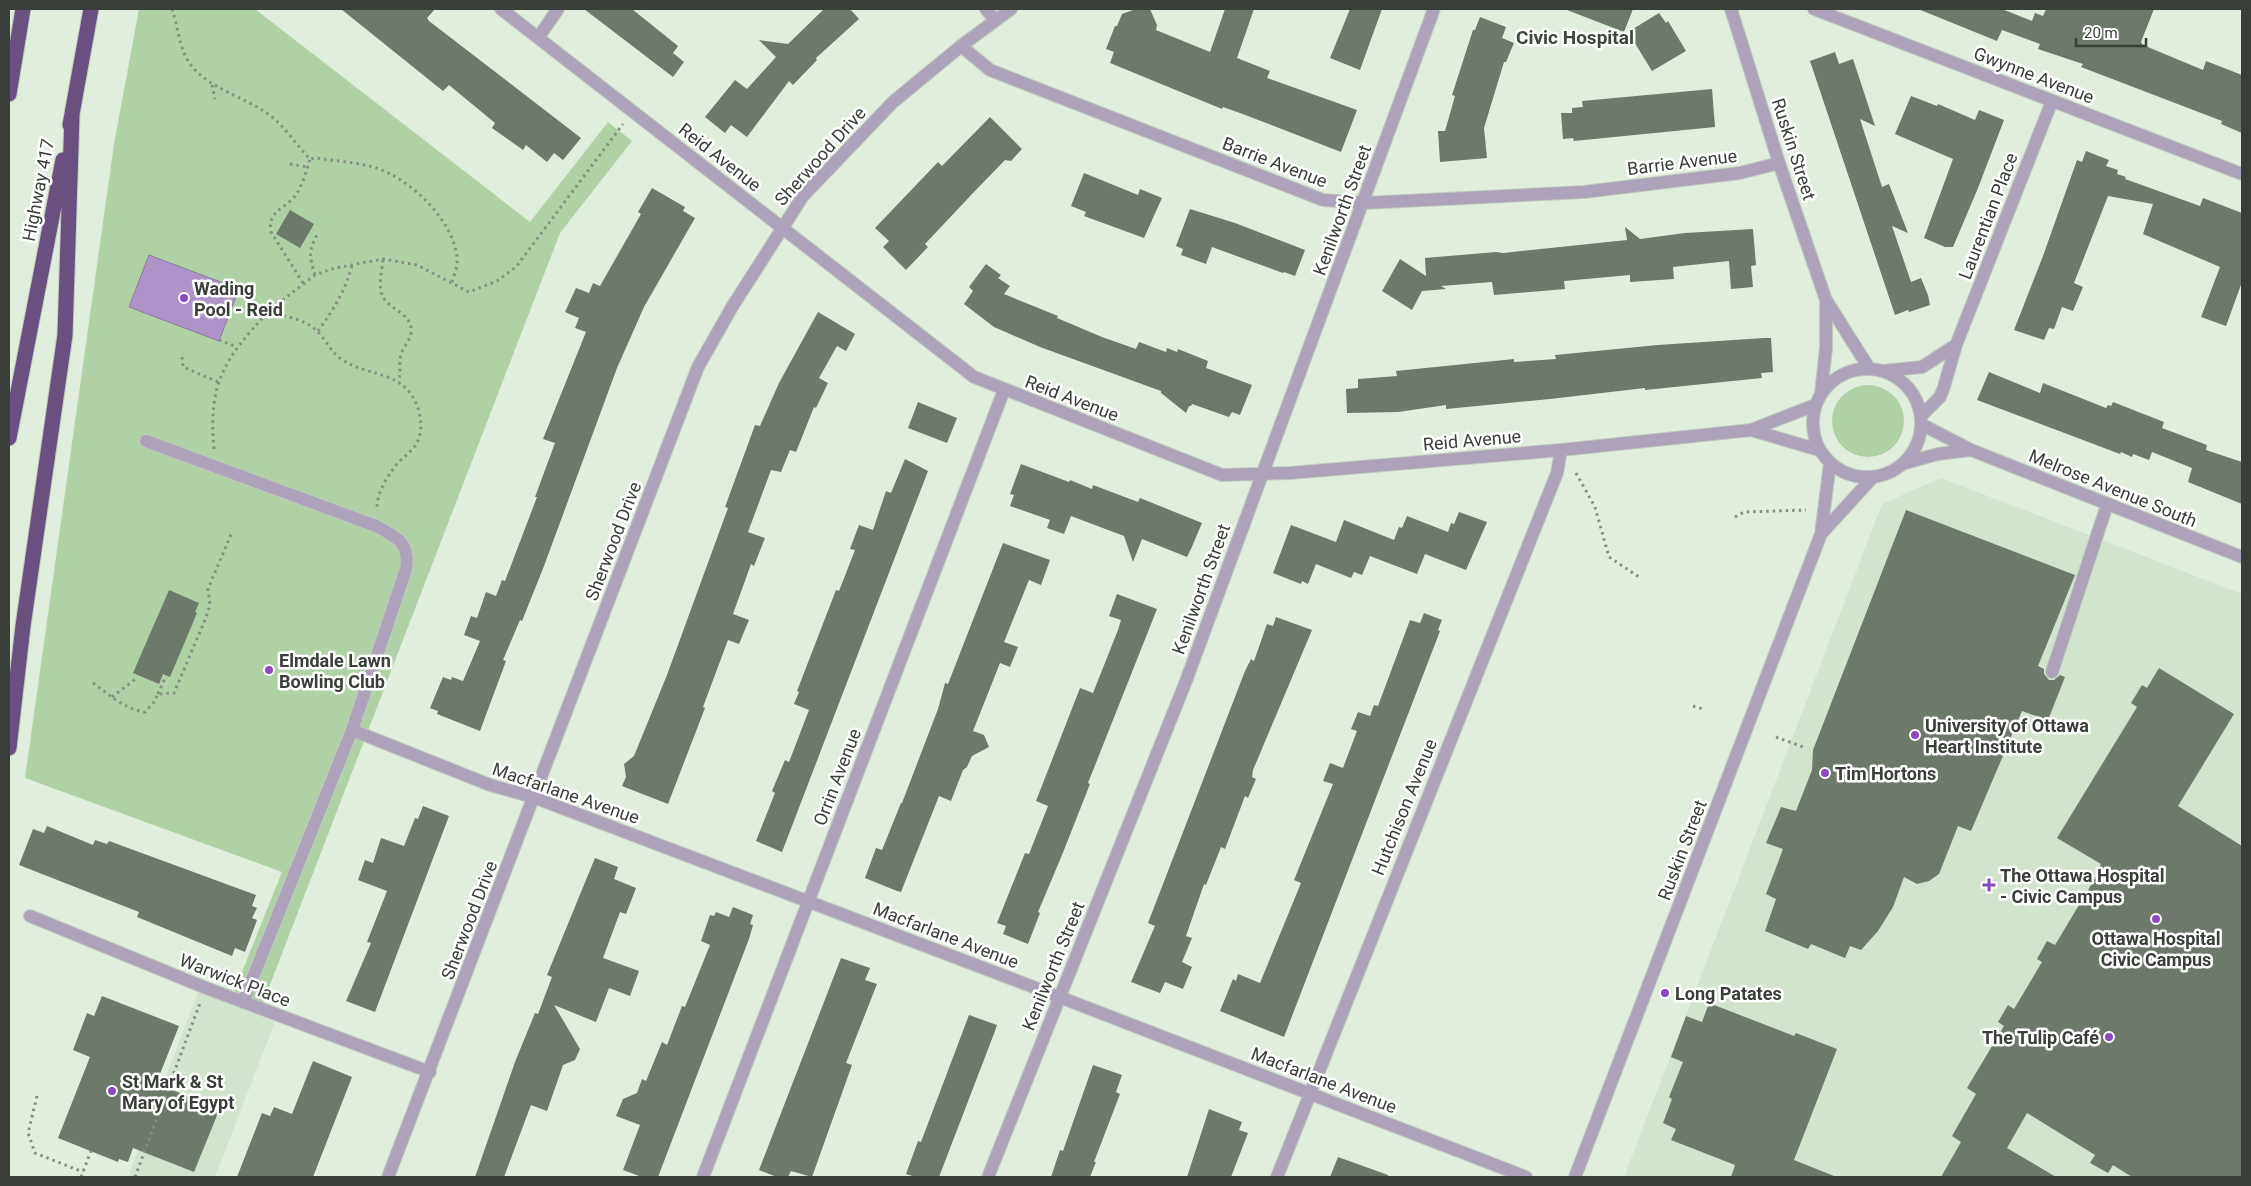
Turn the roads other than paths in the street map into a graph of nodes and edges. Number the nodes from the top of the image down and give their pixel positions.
1 (23, 9) edge
2 (92, 9) edge
3 (501, 9) edge
4 (558, 9) edge
5 (986, 9) edge
6 (1011, 9) edge
7 (1434, 9) edge
8 (1731, 9) edge
9 (1814, 9) edge
10 (994, 20) junction
11 (538, 38) junction
12 (961, 46) junction
13 (9, 94) edge
14 (2052, 101) junction
15 (72, 115) junction
16 (1780, 163) junction
17 (2242, 174) edge
18 (1364, 203) junction
19 (781, 228) junction
20 (1826, 300) junction
21 (1956, 345) junction
22 (1869, 368) junction
23 (1883, 370) junction
24 (1004, 390) junction
25 (1820, 393) junction
26 (1815, 405) junction
27 (1921, 420) junction
28 (1751, 430) junction
29 (9, 438) edge
30 (146, 441) dead end
31 (1561, 450) junction
32 (1819, 450) junction
33 (1971, 450) junction
34 (1830, 463) junction
35 (1902, 464) junction
36 (1261, 474) junction
37 (1873, 477) junction
38 (2107, 505) junction
39 (1821, 534) junction
40 (2242, 557) edge
41 (2052, 672) dead end
42 (352, 730) junction
43 (9, 748) edge
44 (533, 797) junction
45 (809, 901) junction
46 (30, 916) dead end
47 (1059, 996) junction
48 (244, 1002) junction
49 (430, 1072) junction
50 (1309, 1093) junction
51 (388, 1177) edge
52 (703, 1177) edge
53 (988, 1177) edge
54 (1277, 1177) edge
55 (1526, 1177) edge
56 (1575, 1177) edge

1 - 13 highway
2 - 15 highway, Highway 417
3 - 11 street, Reid Avenue
4 - 11 street
5 - 10 street
6 - 10 street, Sherwood Drive
7 - 18 street, Kenilworth Street
8 - 16 street, Ruskin Street
9 - 14 street, Gwynne Avenue
10 - 12 street, Sherwood Drive
11 - 19 street, Reid Avenue
12 - 18 street, Barrie Avenue
12 - 19 street, Sherwood Drive
14 - 17 street, Gwynne Avenue
14 - 21 street, Laurentian Place
15 - 29 highway, Highway 417
15 - 43 highway
16 - 18 street, Barrie Avenue
16 - 20 street, Ruskin Street
18 - 36 street, Kenilworth Street
19 - 24 street, Reid Avenue
19 - 44 street, Sherwood Drive
20 - 22 street, Ruskin Street
20 - 25 street, Ruskin Street
21 - 23 street
21 - 27 street, Laurentian Place
22 - 23 street
22 - 25 street
23 - 27 street
24 - 36 street, Reid Avenue
24 - 45 street, Orrin Avenue
25 - 26 street
26 - 28 street, Reid Avenue
26 - 32 street
27 - 33 street, Melrose Avenue South
27 - 35 street
28 - 31 street, Reid Avenue
28 - 32 street, Reid Avenue
30 - 42 street
31 - 36 street, Reid Avenue
31 - 50 street, Hutchison Avenue
32 - 34 street
33 - 35 street, Melrose Avenue South
33 - 38 street, Melrose Avenue South
34 - 37 street
34 - 39 street, Ruskin Street
35 - 37 street
36 - 47 street, Kenilworth Street
37 - 39 street, Ruskin Street
38 - 40 street, Melrose Avenue South
38 - 41 street
39 - 56 street, Ruskin Street
42 - 44 street, Macfarlane Avenue
42 - 48 street
44 - 45 street, Macfarlane Avenue
44 - 49 street, Sherwood Drive
45 - 47 street, Macfarlane Avenue
45 - 52 street, Orrin Avenue
46 - 48 street, Warwick Place
47 - 50 street, Macfarlane Avenue
47 - 53 street, Kenilworth Street
48 - 49 street, Warwick Place
49 - 51 street, Sherwood Drive
50 - 54 street, Hutchison Avenue
50 - 55 street, Macfarlane Avenue

